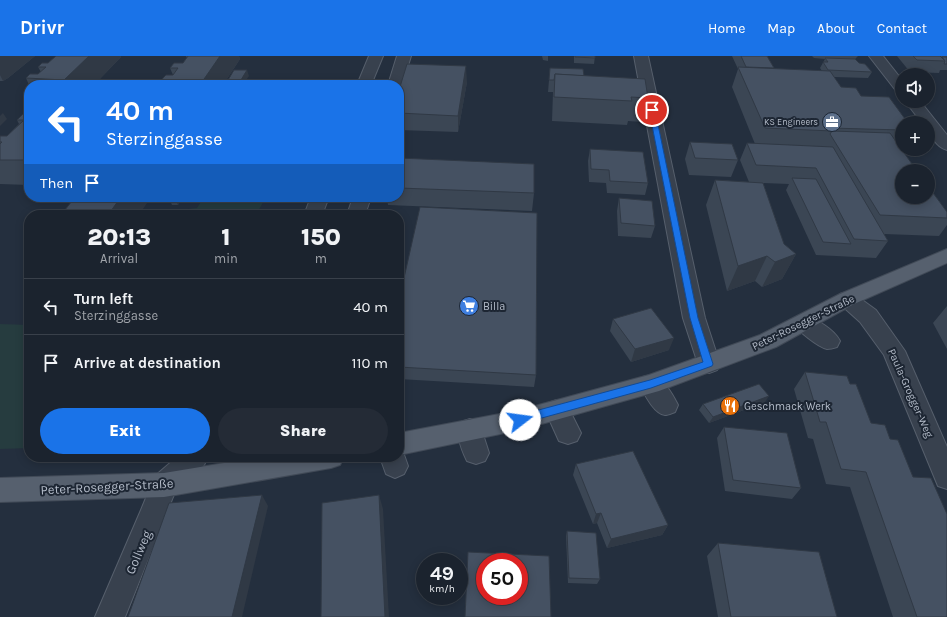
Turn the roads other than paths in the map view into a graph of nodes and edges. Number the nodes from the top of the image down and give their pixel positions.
1 (376, 56) edge
2 (404, 56) edge
3 (641, 56) edge
4 (876, 56) edge
5 (366, 80) edge
6 (397, 80) edge
7 (895, 80) edge
8 (918, 108) edge
9 (947, 145) edge
10 (947, 254) edge
11 (847, 299) junction
12 (804, 323) junction
13 (829, 341) dead end
14 (709, 364) junction
15 (651, 384) junction
16 (666, 405) dead end
17 (557, 410) junction
18 (568, 433) dead end
19 (404, 454) edge
20 (189, 462) edge
21 (301, 462) edge
22 (947, 477) edge
23 (164, 485) junction
24 (0, 490) edge
25 (110, 617) edge

1 - 5 street
2 - 6 street
3 - 14 street
4 - 7 street
8 - 9 street
10 - 11 main road, Peter-Rosegger-Straße
11 - 12 main road, Peter-Rosegger-Straße
11 - 22 street, Paula-Grogger-Weg
12 - 13 street
12 - 14 main road, Peter-Rosegger-Straße
14 - 15 main road, Peter-Rosegger-Straße
15 - 16 street
15 - 17 main road, Peter-Rosegger-Straße
17 - 18 street
17 - 19 main road, Peter-Rosegger-Straße
20 - 23 street
21 - 23 main road, Peter-Rosegger-Straße
23 - 24 main road, Peter-Rosegger-Straße
23 - 25 street, Gollweg

